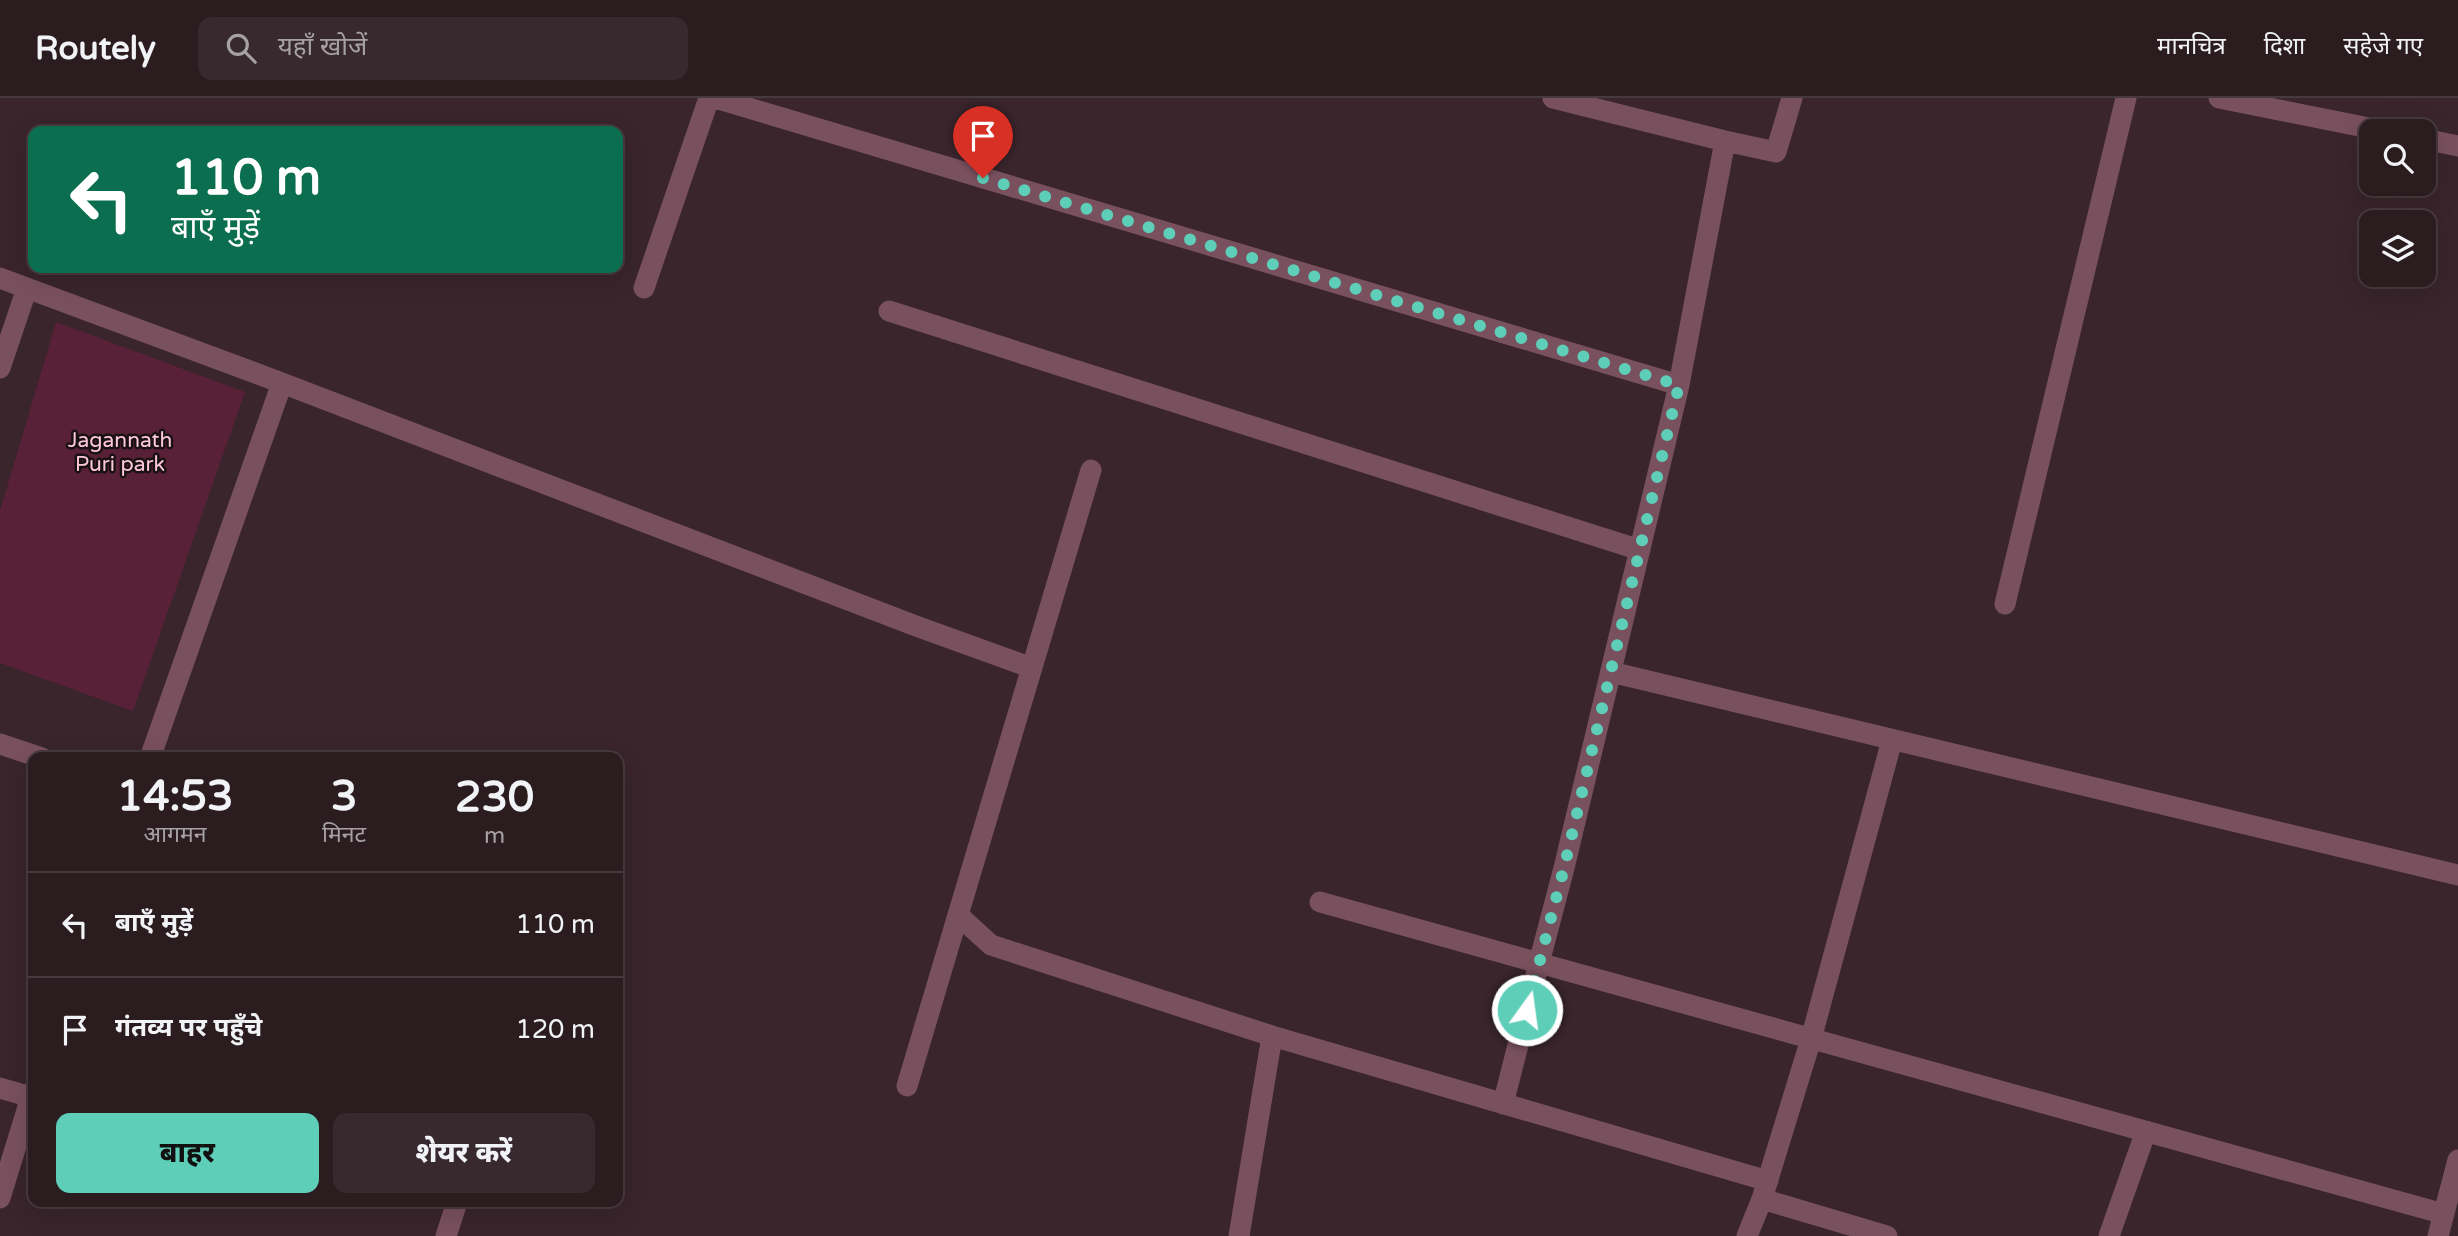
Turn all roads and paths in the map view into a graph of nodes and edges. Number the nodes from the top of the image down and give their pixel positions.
1 (709, 98) edge
2 (715, 98) edge
3 (1553, 98) edge
4 (1792, 98) edge
5 (2126, 98) edge
6 (2219, 98) edge
7 (2359, 126) edge
8 (1725, 141) junction
9 (2436, 141) edge
10 (2458, 146) edge
11 (0, 278) edge
12 (27, 288) junction
13 (644, 288) dead end
14 (889, 311) dead end
15 (0, 368) edge
16 (282, 383) junction
17 (1679, 385) junction
18 (1091, 470) dead end
19 (1640, 550) junction
20 (2005, 604) dead end
21 (1032, 668) junction
22 (1611, 672) junction
23 (1892, 740) junction
24 (0, 744) edge
25 (152, 752) edge
26 (28, 753) edge
27 (2458, 875) edge
28 (1320, 902) dead end
29 (958, 915) junction
30 (1539, 963) junction
31 (1272, 1036) junction
32 (1811, 1039) junction
33 (907, 1086) dead end
34 (0, 1088) edge
35 (28, 1093) edge
36 (1503, 1104) junction
37 (28, 1107) edge
38 (2146, 1131) junction
39 (2458, 1160) edge
40 (1765, 1190) junction
41 (0, 1198) edge
42 (455, 1207) edge
43 (2444, 1229) edge
44 (446, 1236) edge
45 (1239, 1236) edge
46 (1747, 1236) edge
47 (1887, 1236) edge
48 (2109, 1236) edge

1 - 13 street
2 - 17 street
3 - 8 street
4 - 8 street
5 - 20 street
6 - 7 street
8 - 17 street
9 - 10 street
11 - 12 street
12 - 15 street
12 - 16 street
14 - 19 street
16 - 21 street
16 - 25 street
17 - 19 street
18 - 21 street
19 - 22 street
21 - 29 street
22 - 23 street
22 - 30 street
23 - 27 street
23 - 32 street
24 - 26 street
28 - 30 street
29 - 31 street
29 - 33 street
30 - 32 street
30 - 36 street
31 - 36 street
31 - 45 street
32 - 38 street
32 - 40 street
34 - 35 street
36 - 40 street
37 - 41 street
38 - 43 street
38 - 48 street
39 - 43 street
40 - 46 street
40 - 47 street
42 - 44 street

